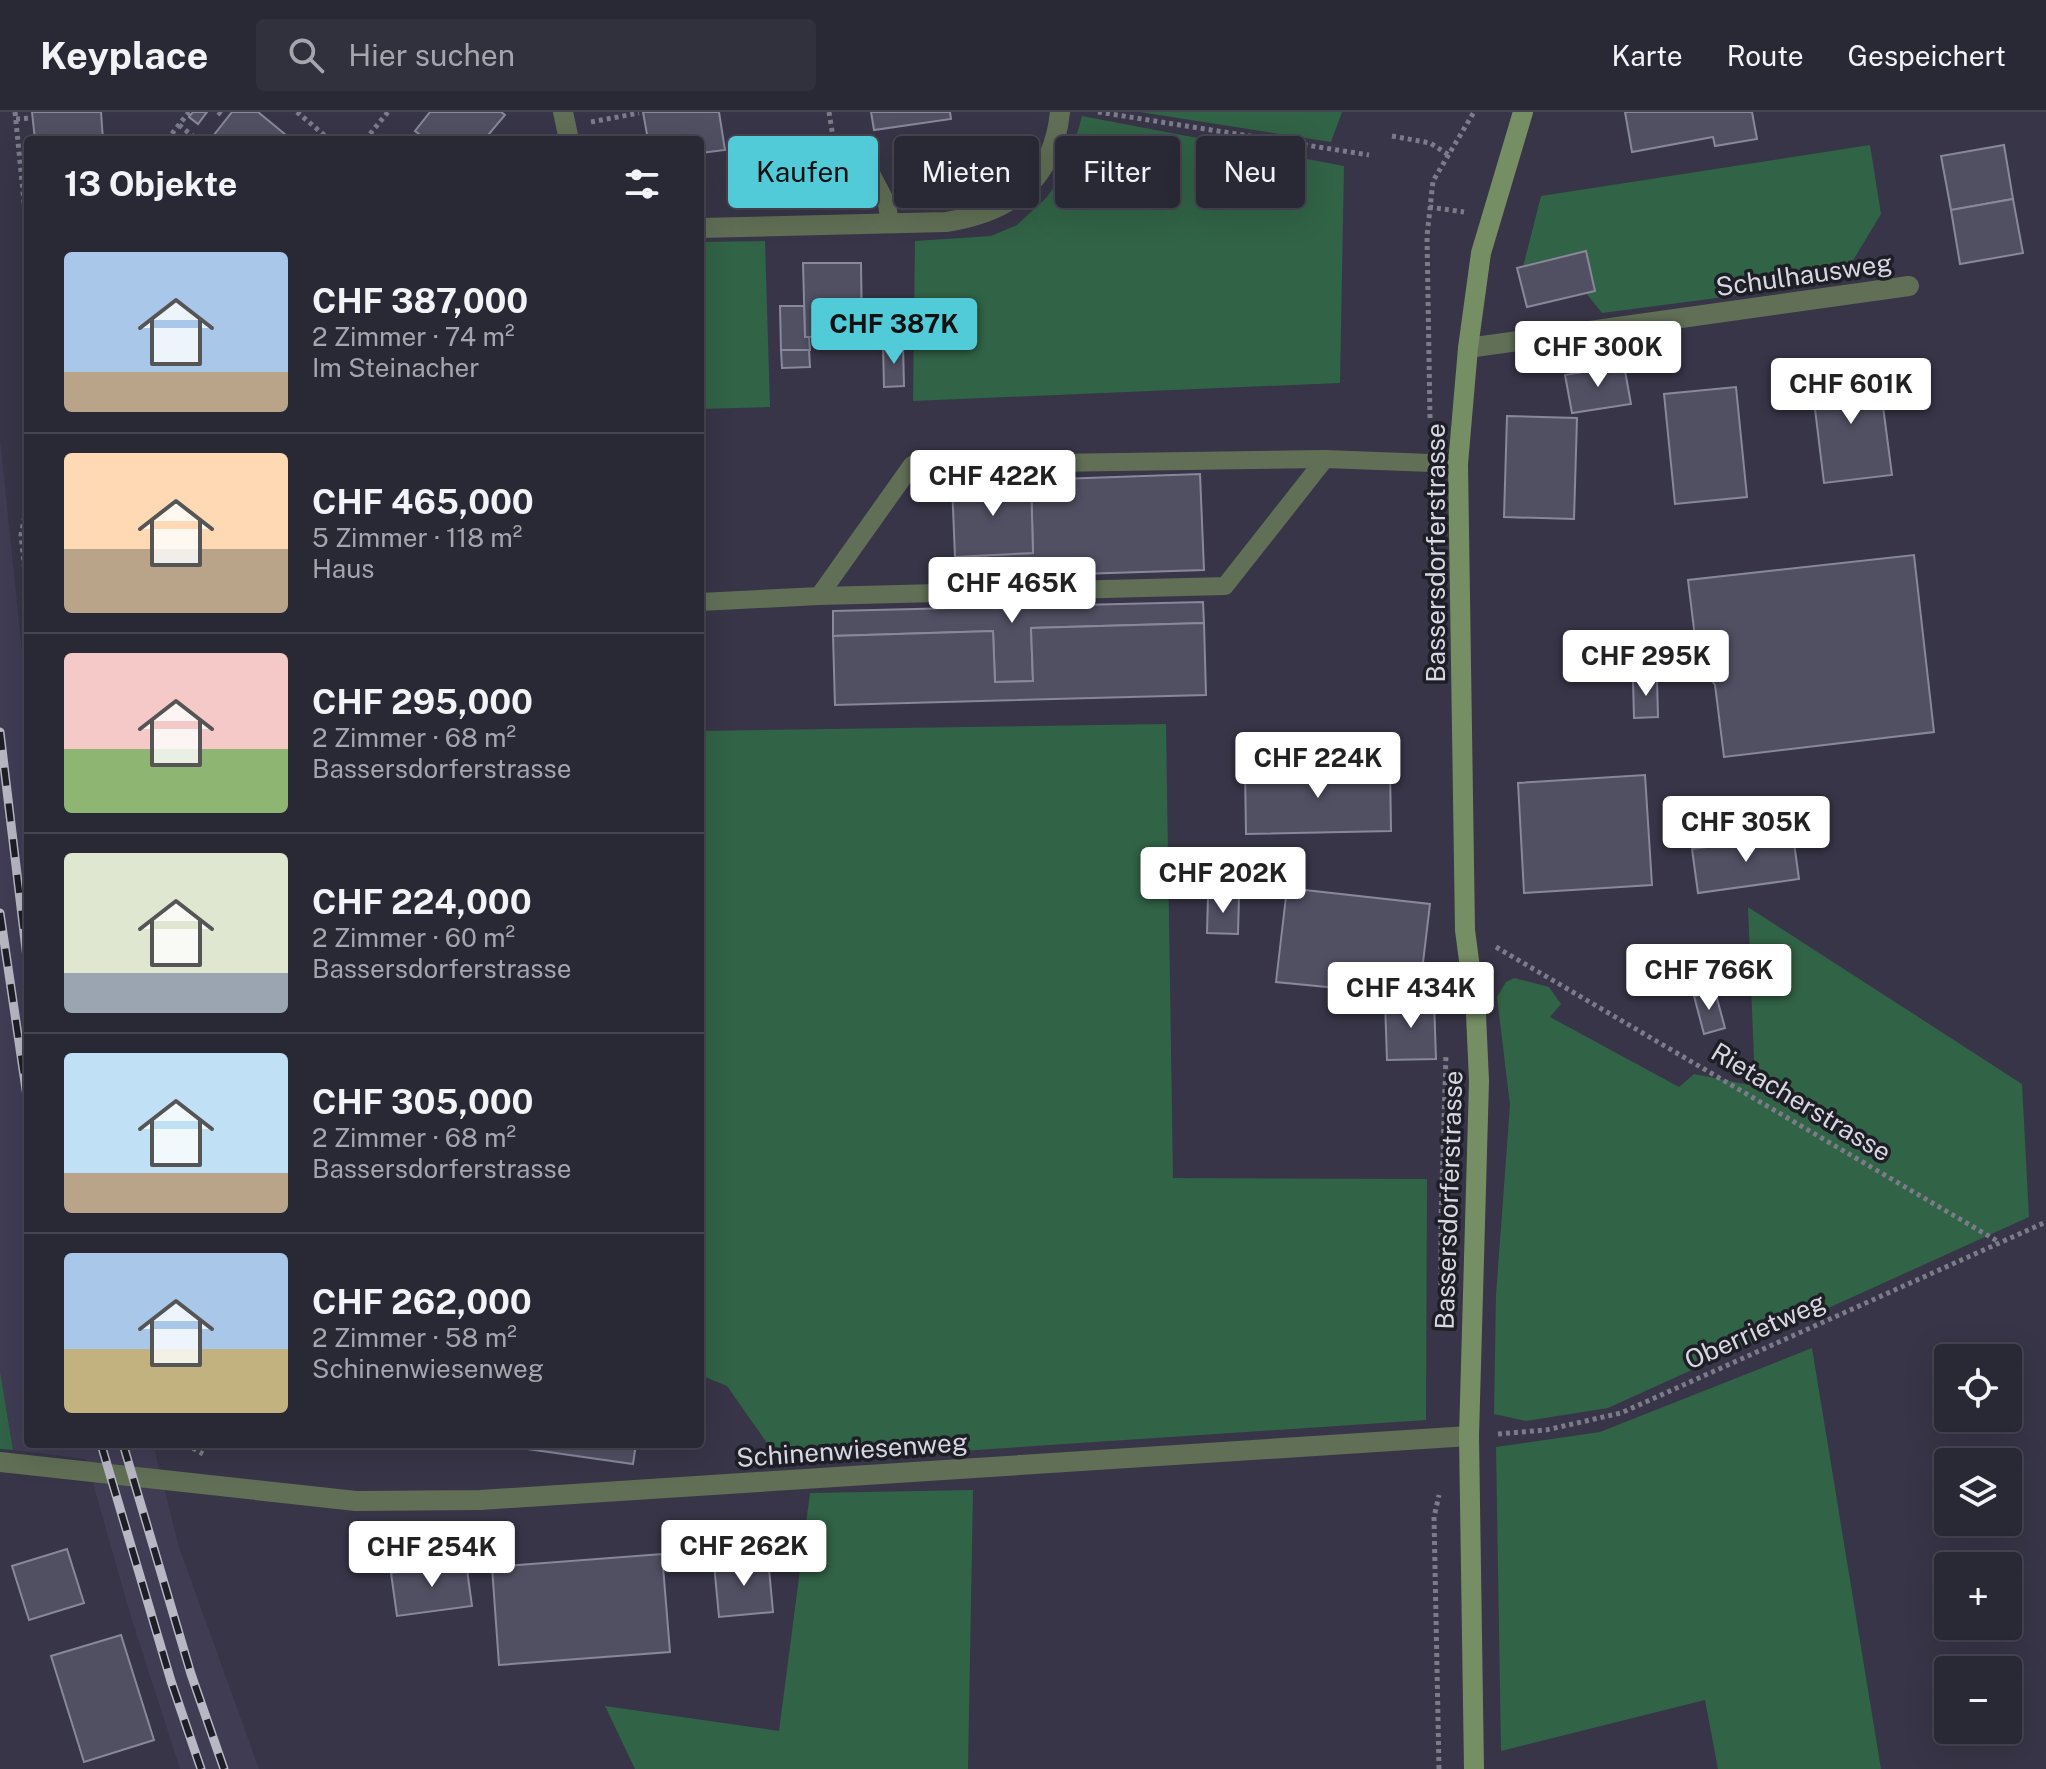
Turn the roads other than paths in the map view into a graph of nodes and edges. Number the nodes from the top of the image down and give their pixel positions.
1 (563, 112) edge
2 (1060, 112) edge
3 (1523, 112) edge
4 (568, 136) edge
5 (878, 187) edge
6 (890, 224) junction
7 (704, 228) edge
8 (1909, 286) dead end
9 (1468, 348) junction
10 (1325, 459) junction
11 (1458, 464) junction
12 (819, 596) junction
13 (704, 602) edge
14 (1469, 1436) junction
15 (0, 1462) edge
16 (1474, 1769) edge

1 - 4 street
2 - 6 street
3 - 9 main road, Bassersdorferstrasse
5 - 6 lane
6 - 7 street
8 - 9 street, Schulhausweg
9 - 11 main road, Bassersdorferstrasse
10 - 11 lane
10 - 12 lane
10 - 12 lane
11 - 14 main road, Bassersdorferstrasse
12 - 13 lane
14 - 15 street, Schinenwiesenweg
14 - 16 main road, Bassersdorferstrasse

